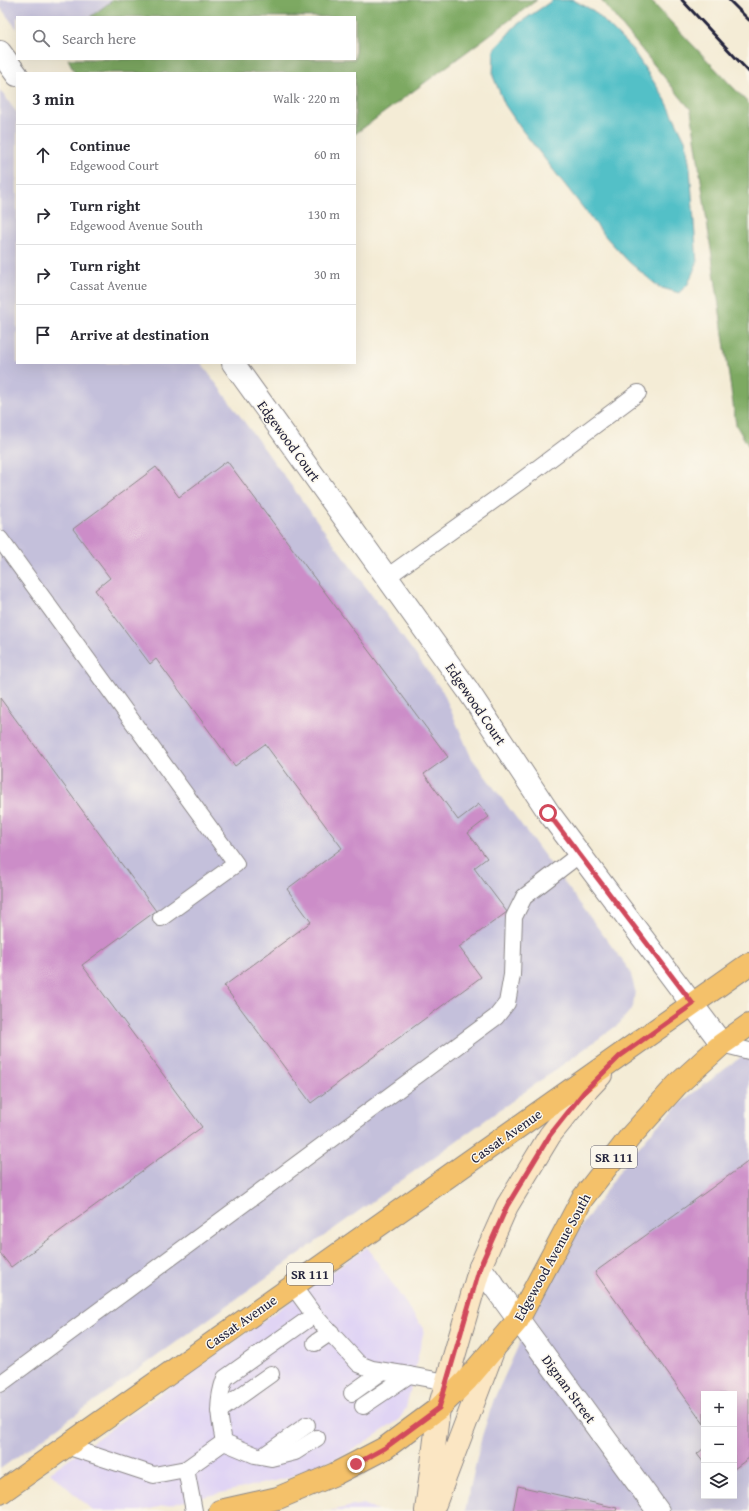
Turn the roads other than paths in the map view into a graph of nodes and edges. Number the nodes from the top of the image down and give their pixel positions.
1 (0, 52) edge
2 (16, 74) edge
3 (234, 364) edge
4 (638, 393) dead end
5 (0, 539) edge
6 (387, 577) junction
7 (580, 854) junction
8 (161, 918) dead end
9 (749, 964) edge
10 (693, 1004) junction
11 (749, 1026) edge
12 (722, 1044) junction
13 (749, 1051) edge
14 (620, 1056) junction
15 (480, 1267) junction
16 (293, 1286) junction
17 (314, 1315) junction
18 (518, 1320) junction
19 (331, 1332) junction
20 (315, 1343) dead end
21 (494, 1350) junction
22 (383, 1370) junction
23 (271, 1374) dead end
24 (409, 1375) junction
25 (447, 1382) junction
26 (0, 1384) edge
27 (352, 1393) dead end
28 (363, 1406) dead end
29 (439, 1408) junction
30 (219, 1411) junction
31 (307, 1425) dead end
32 (317, 1438) dead end
33 (224, 1442) junction
34 (66, 1446) junction
35 (263, 1457) junction
36 (186, 1469) junction
37 (0, 1493) edge
38 (194, 1511) edge
39 (220, 1511) edge
40 (426, 1511) edge
41 (433, 1511) edge
42 (658, 1511) edge

1 - 2 street
3 - 6 street, Edgewood Court
4 - 6 lane
5 - 8 lane
6 - 7 street, Edgewood Court
7 - 10 street, Edgewood Court
7 - 26 lane
9 - 10 main road, SR 111
10 - 12 street, Edgewood Court
10 - 14 main road, SR 111
11 - 12 main road, Edgewood Avenue South / SR 111
12 - 13 lane
12 - 18 main road, Edgewood Avenue South / SR 111
14 - 15 main road
14 - 16 main road, Cassat Avenue / SR 111
15 - 18 street, Dignan Street
15 - 25 main road
16 - 17 lane
16 - 34 main road, Cassat Avenue / SR 111
17 - 19 lane
17 - 30 lane
18 - 21 main road, Edgewood Avenue South / SR 111
18 - 42 street, Dignan Street
19 - 20 lane
19 - 22 lane
21 - 29 main road, SR 111
21 - 41 main road, Edgewood Avenue South
22 - 24 lane
22 - 27 lane
23 - 30 lane
24 - 25 lane
24 - 28 lane
25 - 29 main road
29 - 39 main road, SR 111
29 - 40 main road
30 - 33 lane
31 - 35 lane
32 - 35 lane
33 - 35 lane
33 - 36 lane
34 - 36 lane
34 - 37 main road, Cassat Avenue / SR 111
36 - 38 lane

